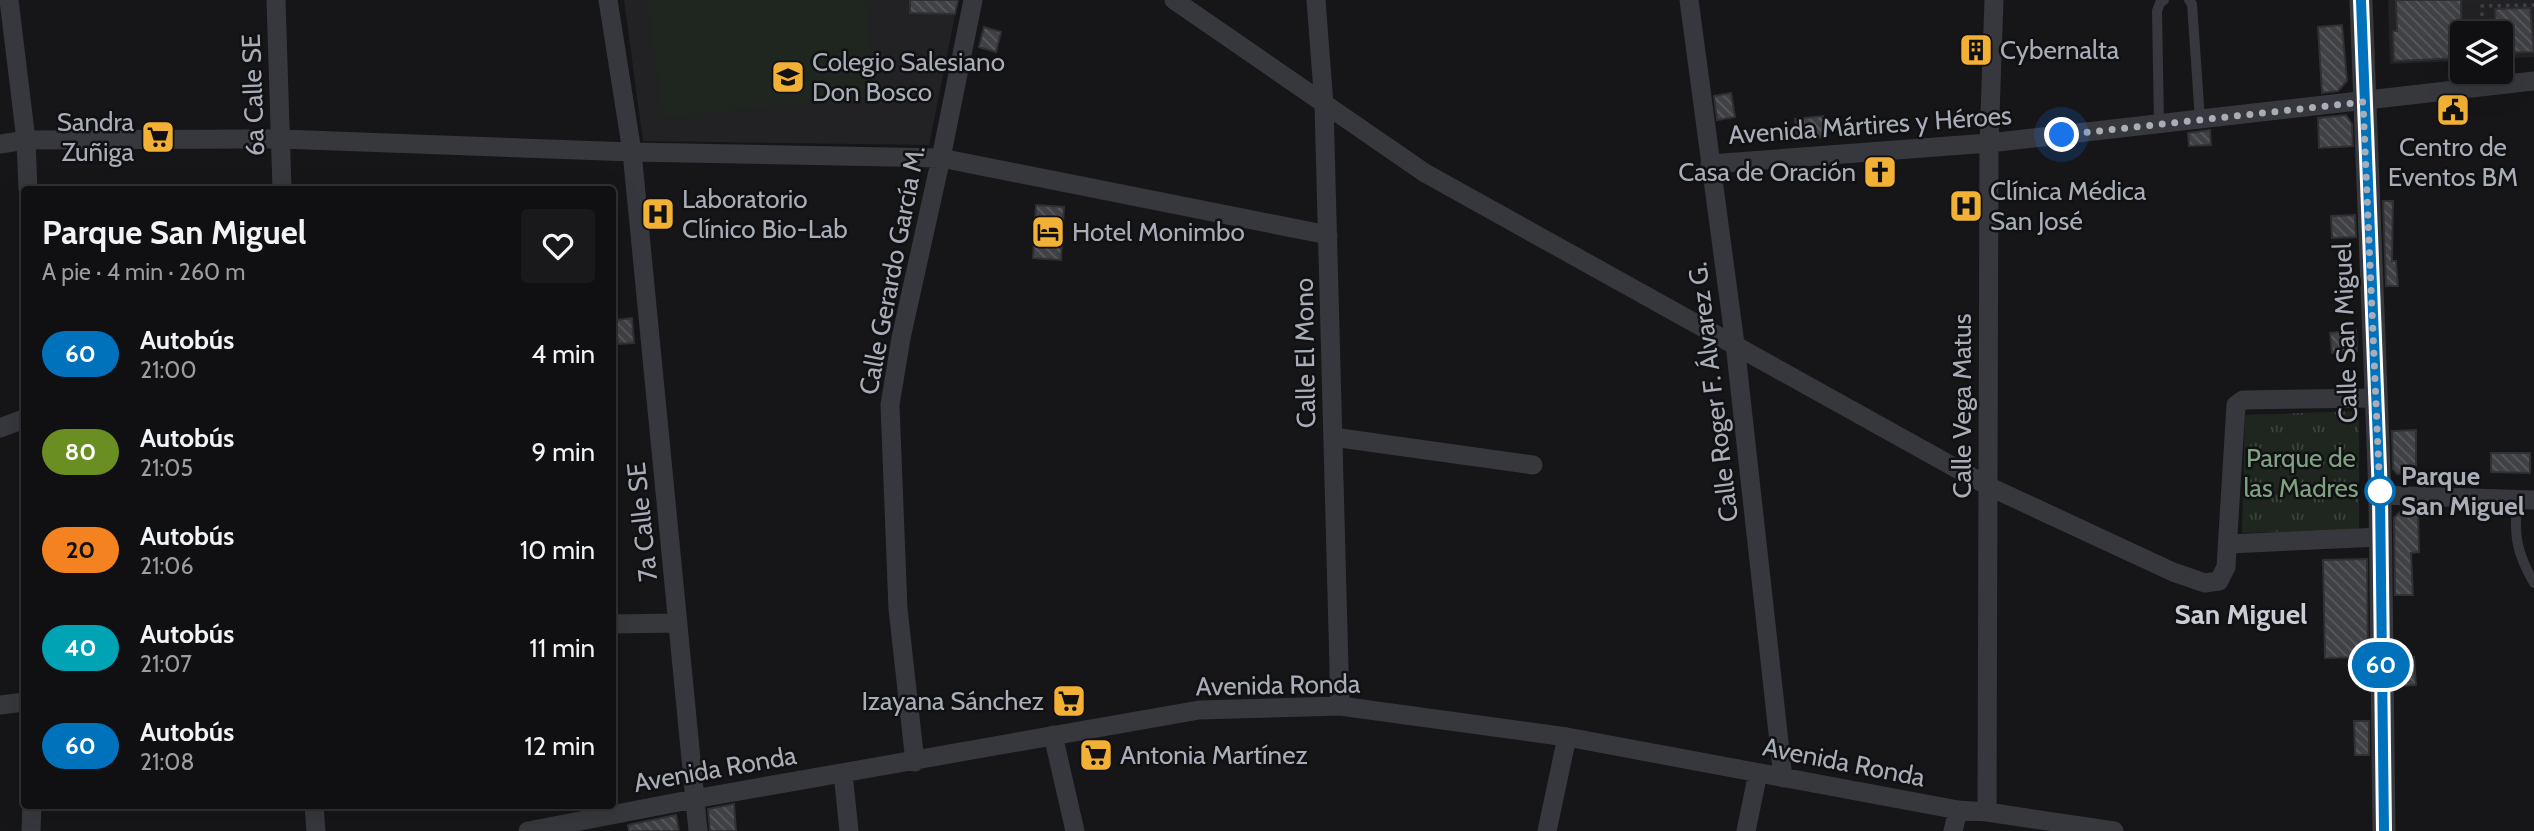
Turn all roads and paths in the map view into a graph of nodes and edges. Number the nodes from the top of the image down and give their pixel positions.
1 (9, 0) edge
2 (276, 0) edge
3 (608, 0) edge
4 (973, 0) edge
5 (1174, 0) edge
6 (1317, 0) edge
7 (1689, 0) edge
8 (1994, 0) edge
9 (2164, 0) edge
10 (2189, 0) edge
11 (2361, 0) edge
12 (2504, 0) edge
13 (2534, 5) edge
14 (2504, 6) junction
15 (2482, 21) edge
16 (2534, 81) edge
17 (2363, 102) junction
18 (1324, 105) junction
19 (2200, 120) junction
20 (2159, 124) junction
21 (281, 139) junction
22 (26, 141) junction
23 (1989, 143) junction
24 (0, 144) edge
25 (632, 152) junction
26 (941, 158) junction
27 (1710, 164) junction
28 (28, 186) edge
29 (282, 186) edge
30 (1328, 235) junction
31 (1735, 344) junction
32 (2376, 398) junction
33 (21, 420) edge
34 (0, 428) edge
35 (1333, 437) junction
36 (1532, 466) dead end
37 (1988, 486) junction
38 (2380, 495) junction
39 (2525, 500) edge
40 (2380, 537) junction
41 (2229, 544) junction
42 (2534, 583) edge
43 (678, 623) junction
44 (616, 624) edge
45 (21, 702) edge
46 (0, 705) edge
47 (1340, 706) junction
48 (1053, 735) junction
49 (1567, 737) junction
50 (915, 762) junction
51 (843, 773) junction
52 (1758, 773) junction
53 (1783, 778) junction
54 (695, 799) junction
55 (32, 809) edge
56 (314, 809) edge
57 (1958, 810) junction
58 (1987, 812) junction
59 (31, 831) edge
60 (316, 831) edge
61 (528, 831) edge
62 (698, 831) edge
63 (849, 831) edge
64 (1075, 831) edge
65 (1547, 831) edge
66 (1746, 831) edge
67 (1953, 831) edge
68 (2114, 831) edge
69 (2384, 831) edge

1 - 22 street
2 - 21 street, 6a Calle SE
3 - 25 street, 7a Calle SE
4 - 26 street, Calle Gerardo García M.
5 - 18 street
6 - 18 street, Calle El Mono
7 - 27 street, Calle Roger F. Álvarez G.
8 - 23 street, Calle Vega Matus
9 - 20 lane
10 - 19 lane
11 - 17 street, Calle San Miguel
12 - 14 path
13 - 14 path
14 - 15 path
16 - 17 street, Avenida Mártires y Héroes
17 - 19 street, Avenida Mártires y Héroes
17 - 32 street, Calle San Miguel
18 - 30 street, Calle El Mono
18 - 31 street
19 - 20 street, Avenida Mártires y Héroes
20 - 23 street, Avenida Mártires y Héroes
21 - 22 street
21 - 25 street
21 - 29 street, 6a Calle SE
22 - 24 street
22 - 28 street
23 - 27 street, Avenida Mártires y Héroes
23 - 37 street, Calle Vega Matus
25 - 26 street
25 - 43 street, 7a Calle SE
26 - 30 street
26 - 50 street, Calle Gerardo García M.
27 - 31 street, Calle Roger F. Álvarez G.
30 - 35 street, Calle El Mono
31 - 37 street
31 - 53 street, Calle Roger F. Álvarez G.
32 - 38 street, Calle San Miguel
32 - 41 street
33 - 34 street
35 - 36 street
35 - 47 street, Calle El Mono
37 - 41 street
37 - 58 street, Calle Vega Matus
38 - 39 street
38 - 40 street, Calle San Miguel
39 - 42 lane
40 - 41 street
40 - 69 street, Calle San Miguel
43 - 44 street
43 - 54 street, 7a Calle SE
45 - 46 street
47 - 48 street, Avenida Ronda
47 - 49 street, Avenida Ronda
48 - 50 street, Avenida Ronda
48 - 64 street
49 - 52 street, Avenida Ronda
49 - 65 street
50 - 51 street, Avenida Ronda
51 - 54 street, Avenida Ronda
51 - 63 street
52 - 53 street, Avenida Ronda
52 - 66 street
53 - 57 street, Avenida Ronda
54 - 61 street, Avenida Ronda
54 - 62 street, 7a Calle SE
55 - 59 street
56 - 60 street
57 - 58 street, Avenida Ronda
57 - 67 street
58 - 68 street, Avenida Ronda

